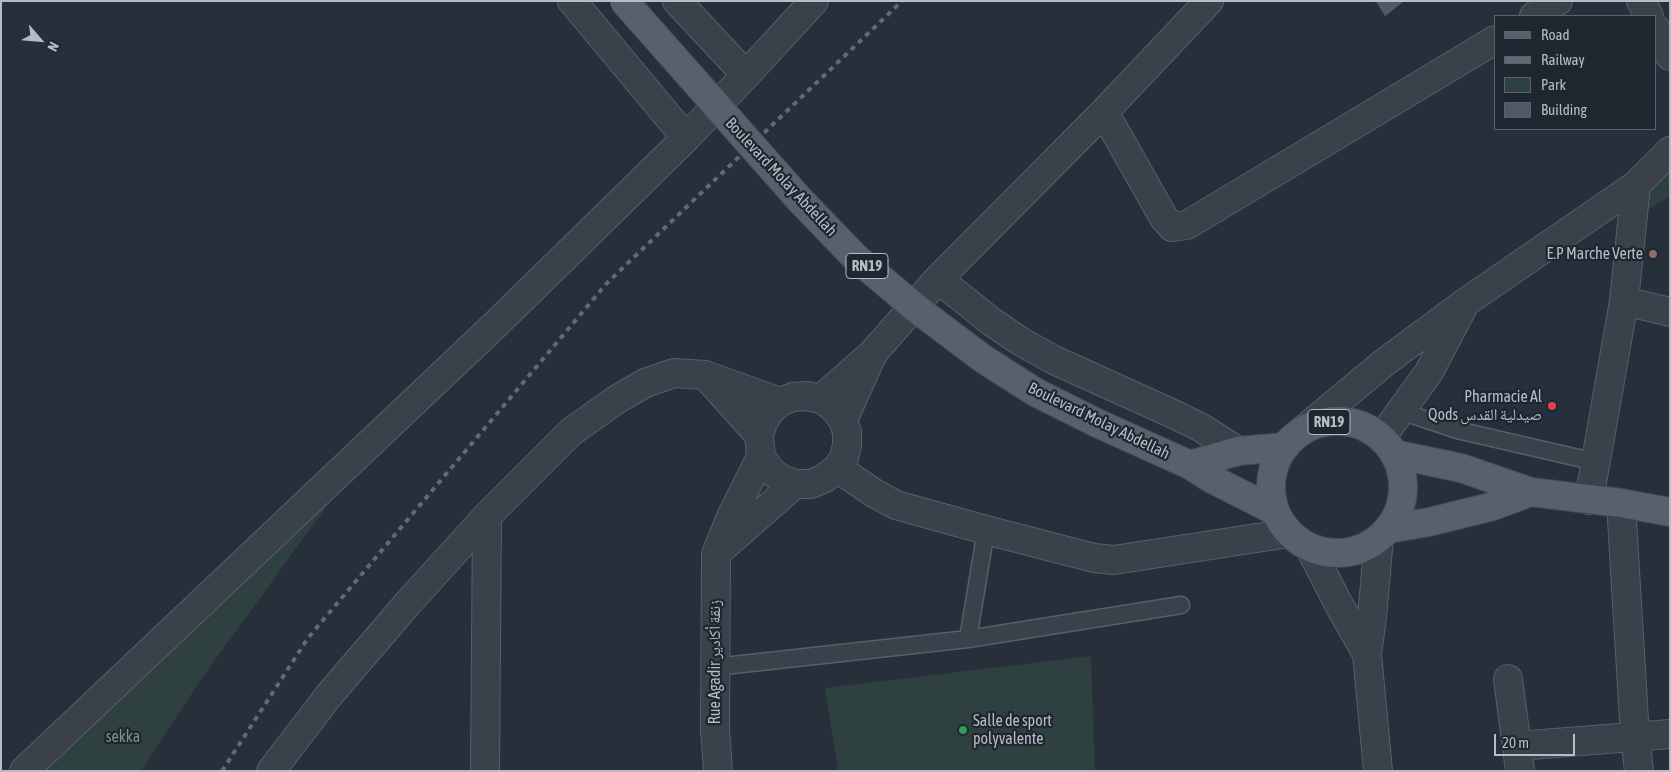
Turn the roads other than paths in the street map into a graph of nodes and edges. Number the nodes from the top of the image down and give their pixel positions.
1 (572, 1) edge
2 (624, 1) edge
3 (677, 1) edge
4 (814, 1) edge
5 (1209, 1) edge
6 (1558, 1) edge
7 (1641, 1) edge
8 (1536, 15) edge
9 (1648, 15) edge
10 (1656, 30) edge
11 (1494, 41) edge
12 (1670, 56) edge
13 (746, 75) junction
14 (1104, 112) junction
15 (686, 138) junction
16 (1670, 151) edge
17 (1636, 185) junction
18 (938, 279) junction
19 (1624, 301) junction
20 (1466, 302) junction
21 (1670, 312) edge
22 (873, 353) junction
23 (705, 375) junction
24 (821, 399) junction
25 (780, 402) junction
26 (1400, 411) junction
27 (843, 420) junction
28 (1293, 439) junction
29 (760, 446) junction
30 (1388, 446) junction
31 (1238, 451) junction
32 (1180, 460) junction
33 (1596, 462) junction
34 (837, 468) junction
35 (795, 484) junction
36 (1531, 492) junction
37 (1589, 500) junction
38 (1622, 504) junction
39 (1670, 512) edge
40 (487, 516) junction
41 (986, 530) junction
42 (1292, 531) junction
43 (1384, 534) junction
44 (716, 554) junction
45 (1181, 605) dead end
46 (968, 639) junction
47 (1367, 654) junction
48 (715, 667) junction
49 (1508, 679) dead end
50 (1670, 734) edge
51 (1636, 737) junction
52 (1519, 758) edge
53 (24, 771) edge
54 (271, 771) edge
55 (485, 771) edge
56 (718, 771) edge
57 (1378, 771) edge
58 (1639, 771) edge

1 - 15 street
2 - 32 main road, Boulevard Molay Abdellah / RN19, bridge
3 - 13 street
4 - 13 street
5 - 14 street
6 - 8 street
7 - 9 street
10 - 12 street
11 - 14 street
13 - 15 street
14 - 18 street
15 - 53 street
16 - 17 street
17 - 19 street
17 - 20 street
18 - 22 street
18 - 31 street
19 - 21 street
19 - 33 street
20 - 26 street
20 - 28 street
22 - 24 street
22 - 27 street
23 - 25 street
23 - 29 street
23 - 40 street
24 - 25 street
24 - 27 street
25 - 29 street
26 - 30 street
26 - 33 lane
27 - 34 street
28 - 30 main road, RN19
28 - 31 main road, Boulevard Molay Abdellah / RN19
28 - 42 main road
29 - 35 street
29 - 44 street
30 - 36 main road, RN19
30 - 43 main road
31 - 32 main road, Boulevard Molay Abdellah / RN19
32 - 42 main road, Boulevard Molay Abdellah / RN19
33 - 37 street
34 - 35 street
34 - 41 street
35 - 44 street
36 - 37 main road, RN19
36 - 43 main road, RN19
37 - 38 main road, RN19
38 - 39 main road, RN19
38 - 51 street
40 - 54 street
40 - 55 street
41 - 42 street
41 - 46 lane
42 - 43 main road, RN19
42 - 47 street
43 - 47 street
44 - 48 street, Rue Agadir زنقة أكادير
45 - 46 lane
46 - 48 lane
47 - 57 street
48 - 56 street, Rue Agadir زنقة أكادير
49 - 52 street
50 - 51 street
51 - 52 street
51 - 58 street

